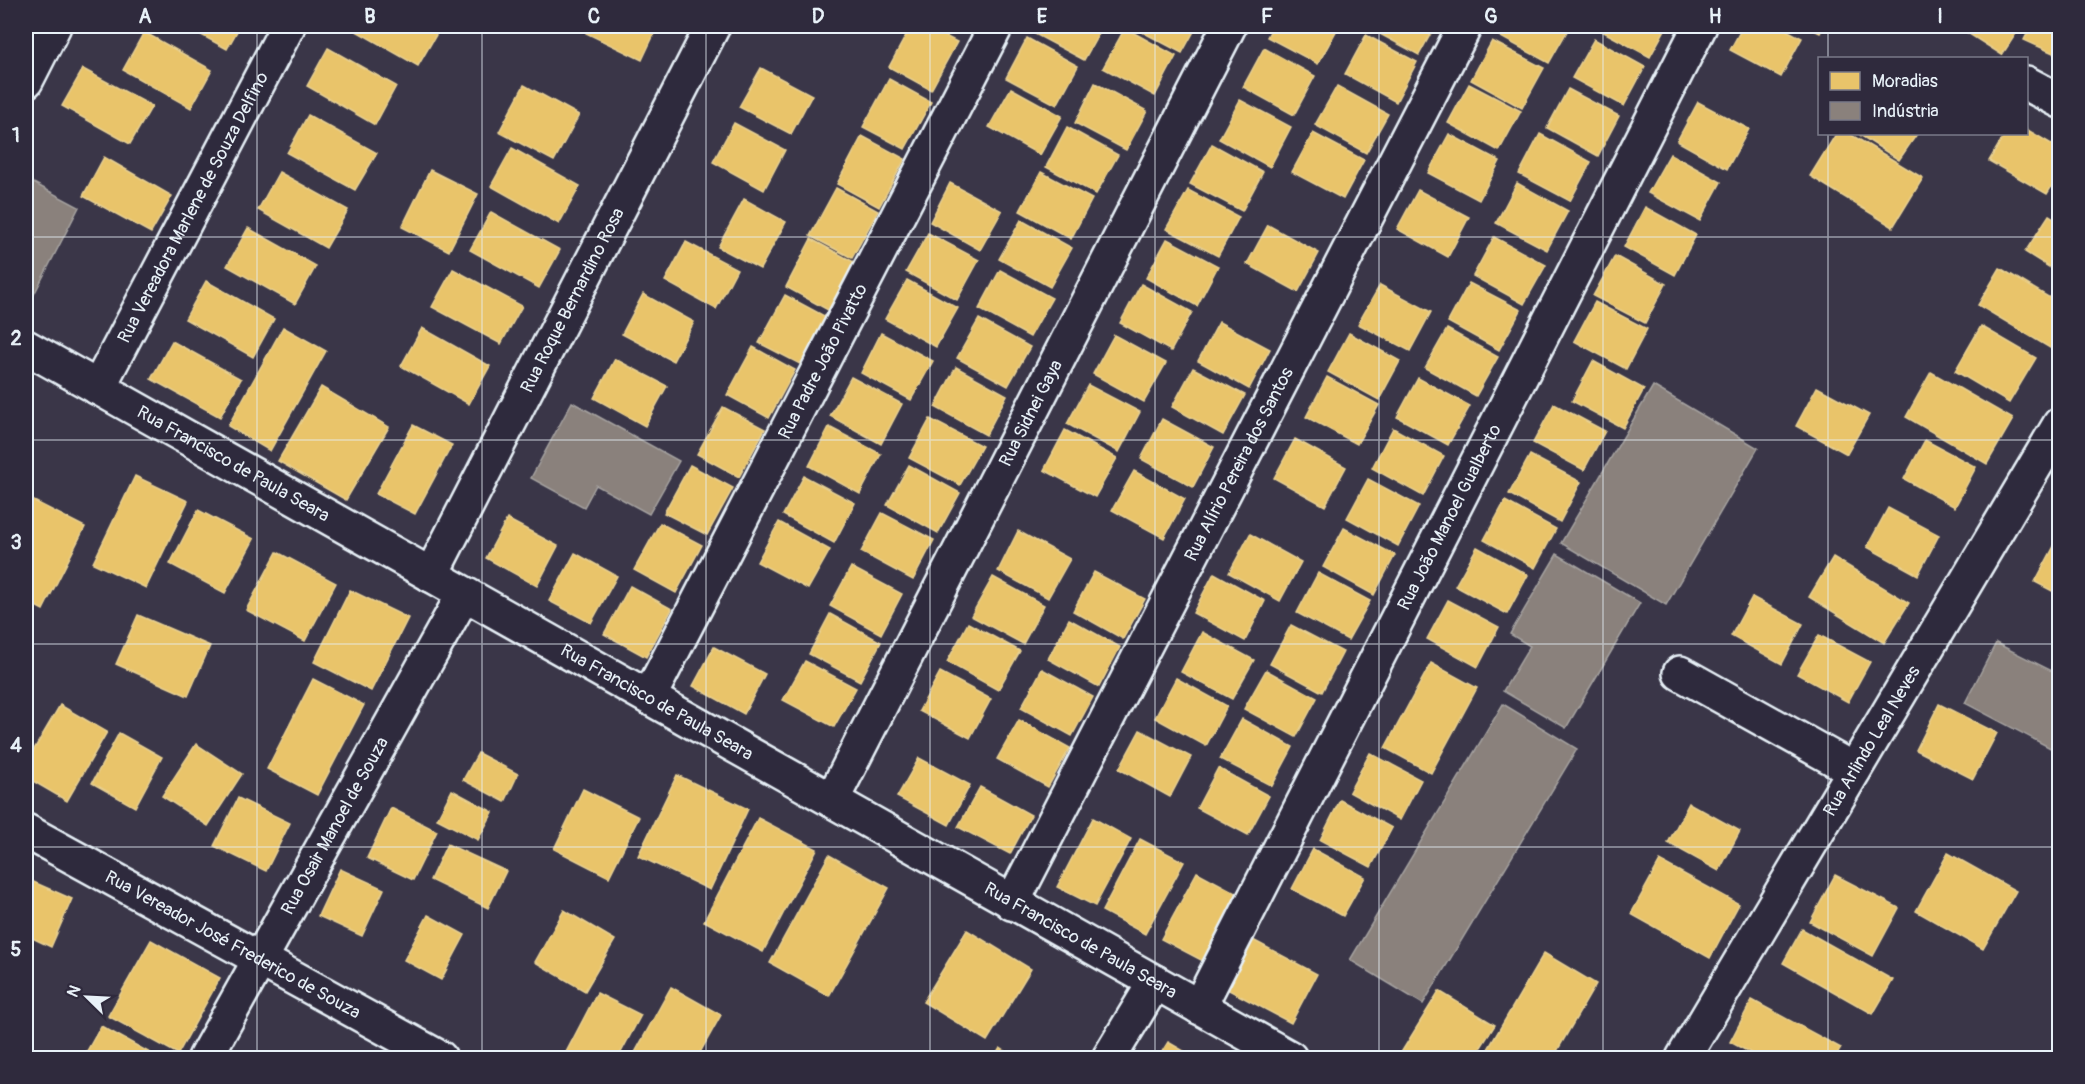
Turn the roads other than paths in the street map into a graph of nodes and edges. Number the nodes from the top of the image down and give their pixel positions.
1 (54, 26) edge
2 (288, 26) edge
3 (714, 26) edge
4 (996, 26) edge
5 (1229, 26) edge
6 (1465, 26) edge
7 (1700, 26) edge
8 (26, 81) edge
9 (2028, 84) edge
10 (2060, 101) edge
11 (26, 347) edge
12 (98, 388) junction
13 (2060, 424) edge
14 (431, 575) junction
15 (464, 594) junction
16 (1680, 673) dead end
17 (649, 697) junction
18 (1854, 770) junction
19 (832, 800) junction
20 (26, 831) edge
21 (1012, 903) junction
22 (260, 960) junction
23 (1155, 982) junction
24 (1198, 1007) junction
25 (205, 1059) edge
26 (440, 1059) edge
27 (1109, 1059) edge
28 (1290, 1059) edge
29 (1683, 1059) edge

1 - 8 street
2 - 12 street, Rua Vereadora Marlene de Souza Delfino
3 - 14 street, Rua Roque Bernardino Rosa
4 - 17 street, Rua Padre João Pivatto
5 - 19 street, Rua Sidnei Gaya
6 - 21 street, Rua Alírio Pereira dos Santos
7 - 24 street, Rua João Manoel Gualberto
9 - 10 street
11 - 12 street, Rua Francisco de Paula Seara
12 - 14 street, Rua Francisco de Paula Seara
13 - 18 street, Rua Arlindo Leal Neves
14 - 15 street, Rua Francisco de Paula Seara
15 - 17 street, Rua Francisco de Paula Seara
15 - 22 street, Rua Osair Manoel de Souza
16 - 18 street
17 - 19 street, Rua Francisco de Paula Seara
18 - 29 street, Rua Arlindo Leal Neves
19 - 21 street, Rua Francisco de Paula Seara
20 - 22 street, Rua Vereador José Frederico de Souza
21 - 23 street, Rua Francisco de Paula Seara
22 - 25 street, Rua Osair Manoel de Souza
22 - 26 street, Rua Vereador José Frederico de Souza
23 - 24 street, Rua Francisco de Paula Seara
23 - 27 street
24 - 28 street, Rua Francisco de Paula Seara

